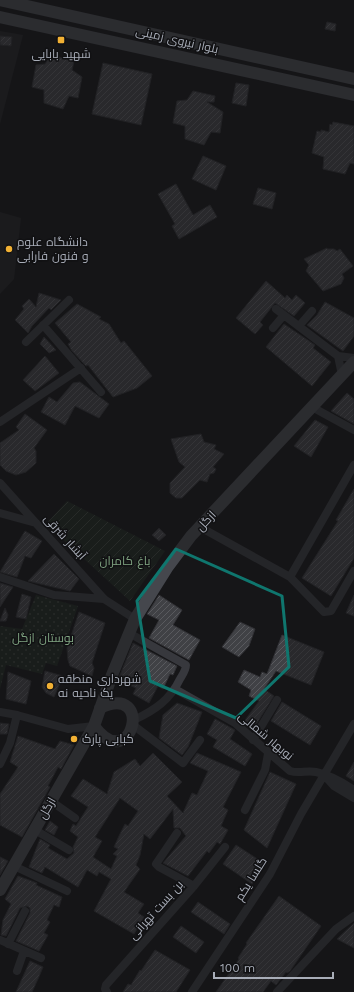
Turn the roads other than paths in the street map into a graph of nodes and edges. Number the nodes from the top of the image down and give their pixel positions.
1 (0, 0) edge
2 (0, 17) edge
3 (250, 56) junction
4 (246, 71) junction
5 (354, 79) edge
6 (354, 95) edge
7 (69, 300) dead end
8 (276, 309) dead end
9 (312, 312) dead end
10 (284, 315) junction
11 (43, 326) junction
12 (299, 326) junction
13 (273, 328) dead end
14 (26, 342) dead end
15 (338, 356) junction
16 (354, 358) edge
17 (354, 362) edge
18 (81, 368) junction
19 (342, 375) junction
20 (102, 392) dead end
21 (312, 407) junction
22 (0, 422) edge
23 (354, 430) edge
24 (354, 464) edge
25 (0, 483) edge
26 (0, 513) edge
27 (37, 524) junction
28 (200, 527) junction
29 (354, 571) edge
30 (0, 577) edge
31 (290, 577) junction
32 (104, 599) junction
33 (135, 619) junction
34 (129, 633) junction
35 (175, 689) junction
36 (277, 700) dead end
37 (100, 708) junction
38 (0, 712) edge
39 (17, 715) junction
40 (134, 722) junction
41 (354, 724) edge
42 (94, 726) junction
43 (200, 740) dead end
44 (253, 740) junction
45 (268, 754) junction
46 (0, 764) edge
47 (324, 775) junction
48 (354, 790) edge
49 (354, 798) edge
50 (51, 801) junction
51 (245, 810) dead end
52 (75, 818) dead end
53 (35, 830) junction
54 (177, 833) dead end
55 (225, 846) dead end
56 (69, 850) dead end
57 (14, 866) junction
58 (194, 886) junction
59 (0, 890) edge
60 (67, 891) dead end
61 (25, 911) dead end
62 (354, 916) edge
63 (0, 940) edge
64 (8, 944) junction
65 (24, 951) junction
66 (41, 958) dead end
67 (17, 971) dead end
68 (106, 991) edge
69 (192, 992) edge
70 (277, 992) edge

1 - 3 main road, بلوار نیروی زمینی
2 - 4 main road, بلوار نیروی زمینی
3 - 4 main road
3 - 5 main road, بلوار نیروی زمینی
4 - 6 main road, بلوار نیروی زمینی
7 - 11 street
8 - 10 street
9 - 12 street
10 - 12 street
10 - 13 street
11 - 14 street
11 - 18 street
12 - 15 street
15 - 16 street
15 - 19 street
17 - 19 main road, ازگل
18 - 20 street
18 - 22 street
19 - 21 main road, ازگل
21 - 23 street
21 - 28 main road, ازگل
24 - 31 street
25 - 27 street, آبشار شرقی
26 - 27 street
27 - 32 street, آبشار شرقی
28 - 31 street
28 - 33 main road, ازگل
29 - 31 street
30 - 32 street
32 - 33 street, آبشار شرقی
33 - 34 main road, ازگل
34 - 35 street
34 - 37 main road, ازگل
35 - 40 street
35 - 44 street, نوبهار شمالی
36 - 44 street
37 - 40 main road
37 - 42 main road
38 - 39 street
39 - 42 street
39 - 46 street
40 - 42 main road
40 - 43 street
41 - 47 street, گلسا يكم
42 - 50 main road, ازگل
44 - 45 street, نوبهار شمالی
45 - 47 street, نوبهار شمالی
45 - 51 street
47 - 48 street, نوبهار شمالی
47 - 49 street
47 - 69 street, گلسا يكم
50 - 52 street
50 - 53 main road, ازگل
53 - 56 street
53 - 57 main road, ازگل
54 - 58 street
55 - 58 street, بن بست تهرانی
57 - 59 main road, ازگل
57 - 60 street
58 - 68 street, بن بست تهرانی
61 - 64 street
62 - 70 street
63 - 64 street
64 - 65 street
65 - 66 street
65 - 67 street

